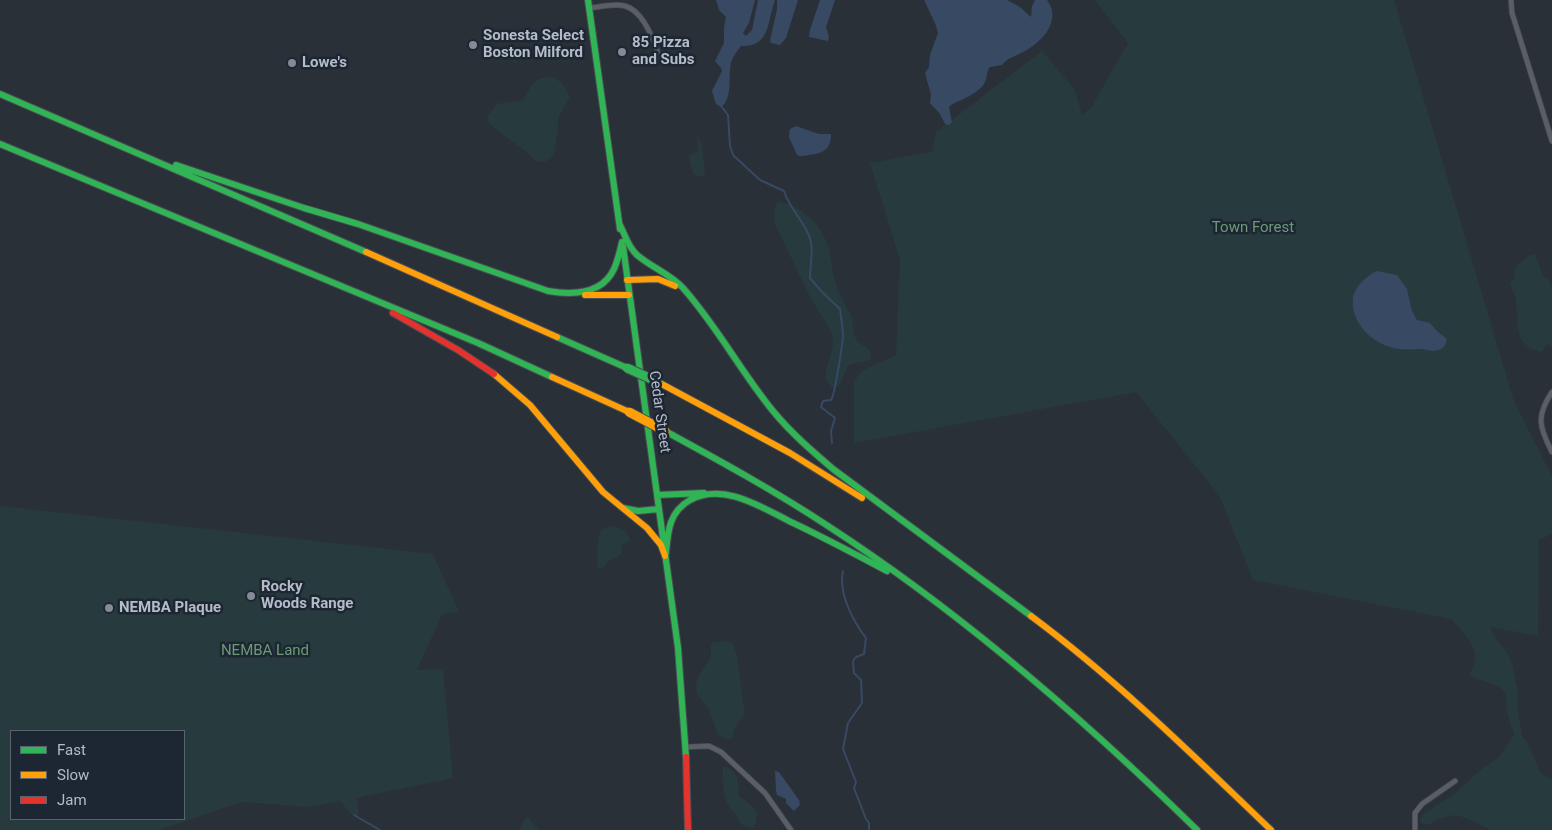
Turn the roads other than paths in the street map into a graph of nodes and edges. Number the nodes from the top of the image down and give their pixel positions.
1 (1511, 0) edge
2 (589, 4) edge
3 (660, 60) dead end
4 (0, 94) edge
5 (1552, 142) edge
6 (0, 144) edge
7 (114, 144) junction
8 (620, 225) junction
9 (622, 242) junction
10 (627, 280) junction
11 (349, 289) junction
12 (574, 294) junction
13 (629, 295) junction
14 (688, 295) junction
15 (1552, 392) edge
16 (1552, 452) edge
17 (712, 493) junction
18 (657, 495) junction
19 (616, 504) junction
20 (659, 509) junction
21 (932, 543) junction
22 (665, 556) junction
23 (919, 589) junction
24 (686, 746) junction
25 (1455, 781) dead end
26 (688, 830) edge
27 (791, 830) edge
28 (1197, 830) edge
29 (1271, 830) edge
30 (1415, 830) edge

1 - 5 street
2 - 3 street
2 - 8 main road, Cedar Street
4 - 7 main road
6 - 11 main road
7 - 12 main road
7 - 21 main road, bridge
8 - 9 main road, Cedar Street
8 - 14 main road
9 - 10 main road, Cedar Street
9 - 12 main road
10 - 13 main road, Cedar Street
10 - 14 main road
11 - 19 main road
11 - 23 main road, bridge
12 - 13 main road
13 - 18 main road, Cedar Street
14 - 21 main road
15 - 16 street
17 - 18 main road
17 - 22 main road
17 - 23 main road
18 - 20 main road, Cedar Street
19 - 20 main road
19 - 22 main road
20 - 22 main road, Cedar Street
21 - 29 main road
22 - 24 main road, Cedar Street
23 - 28 main road
24 - 26 main road, Cedar Street
24 - 27 street
25 - 30 street

